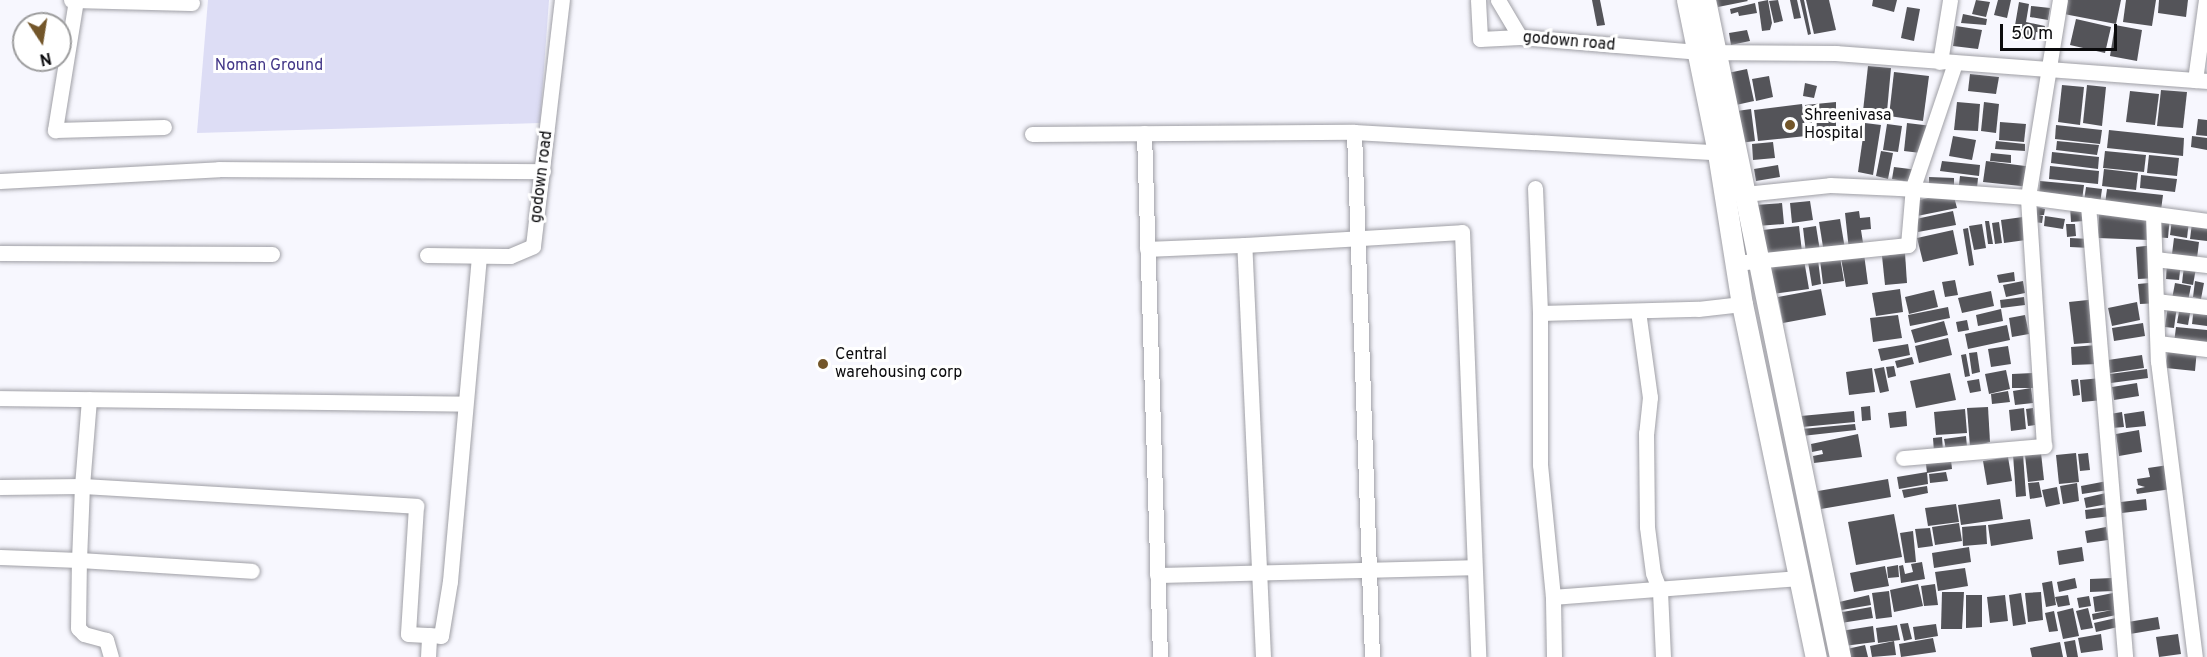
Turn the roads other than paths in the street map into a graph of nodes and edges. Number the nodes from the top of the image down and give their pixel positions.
1 (71, 0) edge
2 (76, 0) edge
3 (562, 0) edge
4 (1478, 0) edge
5 (1498, 0) edge
6 (1687, 0) edge
7 (1705, 0) edge
8 (1950, 0) edge
9 (2060, 0) edge
10 (2206, 0) edge
11 (192, 3) dead end
12 (1520, 37) junction
13 (1707, 52) junction
14 (1948, 62) junction
15 (2049, 70) junction
16 (2201, 80) edge
17 (164, 127) dead end
18 (1354, 132) junction
19 (1144, 133) junction
20 (1032, 134) dead end
21 (1727, 153) junction
22 (543, 171) junction
23 (0, 181) edge
24 (1535, 188) dead end
25 (1914, 189) junction
26 (1745, 194) junction
27 (2028, 197) junction
28 (2088, 205) junction
29 (2152, 214) junction
30 (2207, 221) edge
31 (1357, 238) junction
32 (1244, 245) junction
33 (1147, 249) junction
34 (0, 254) edge
35 (272, 254) dead end
36 (427, 255) dead end
37 (479, 256) junction
38 (2154, 259) junction
39 (1757, 261) junction
40 (1736, 263) junction
41 (2207, 265) edge
42 (2156, 302) junction
43 (1742, 304) junction
44 (2207, 307) edge
45 (1638, 311) junction
46 (1540, 313) junction
47 (2158, 343) junction
48 (2207, 349) edge
49 (0, 398) edge
50 (89, 399) junction
51 (465, 404) junction
52 (1903, 458) dead end
53 (82, 486) junction
54 (0, 487) edge
55 (0, 557) edge
56 (79, 560) junction
57 (1474, 567) junction
58 (1369, 570) junction
59 (252, 572) dead end
60 (1259, 572) junction
61 (1157, 575) junction
62 (1798, 578) junction
63 (1660, 591) junction
64 (1552, 597) junction
65 (429, 635) junction
66 (111, 657) edge
67 (428, 657) edge
68 (1160, 657) edge
69 (1263, 657) edge
70 (1372, 657) edge
71 (1478, 657) edge
72 (1554, 657) edge
73 (1663, 657) edge
74 (1816, 657) edge
75 (1840, 657) edge
76 (2125, 657) edge
77 (2195, 657) edge

1 - 2 street
2 - 11 street
2 - 17 street
3 - 22 street, godown road
4 - 12 street, godown road
5 - 12 street
6 - 13 street
7 - 13 street
8 - 14 street
9 - 15 street
10 - 16 street
12 - 13 street, godown road
13 - 14 street, godown road
13 - 21 street
14 - 15 street, godown road
14 - 25 street
15 - 16 street, godown road
15 - 27 street
18 - 19 street
18 - 21 street
18 - 31 street
19 - 20 street
19 - 33 street
21 - 26 street
21 - 40 street
22 - 23 street
22 - 37 street, godown road
24 - 46 street
25 - 26 street
25 - 27 street
25 - 39 street
26 - 39 street
27 - 28 street
27 - 52 street
28 - 29 street
28 - 76 street
29 - 30 street
29 - 38 street
31 - 32 street
31 - 57 street
31 - 58 street
32 - 33 street
32 - 60 street
33 - 61 street
34 - 35 street
36 - 37 street, godown road
37 - 51 street
38 - 41 street
38 - 42 street
39 - 40 street
39 - 75 street
40 - 43 street
42 - 44 street
42 - 47 street
43 - 45 street
43 - 62 street
45 - 46 street
45 - 63 street
46 - 64 street
47 - 48 street
47 - 77 street
49 - 50 street
50 - 51 street
50 - 53 street
51 - 65 street
53 - 54 street
53 - 56 street
53 - 65 street
55 - 56 street
56 - 59 street
56 - 66 street
57 - 58 street
57 - 71 street
58 - 60 street
58 - 70 street
60 - 61 street
60 - 69 street
61 - 68 street
62 - 63 street
62 - 74 street
63 - 64 street
63 - 73 street
64 - 72 street
65 - 67 street

